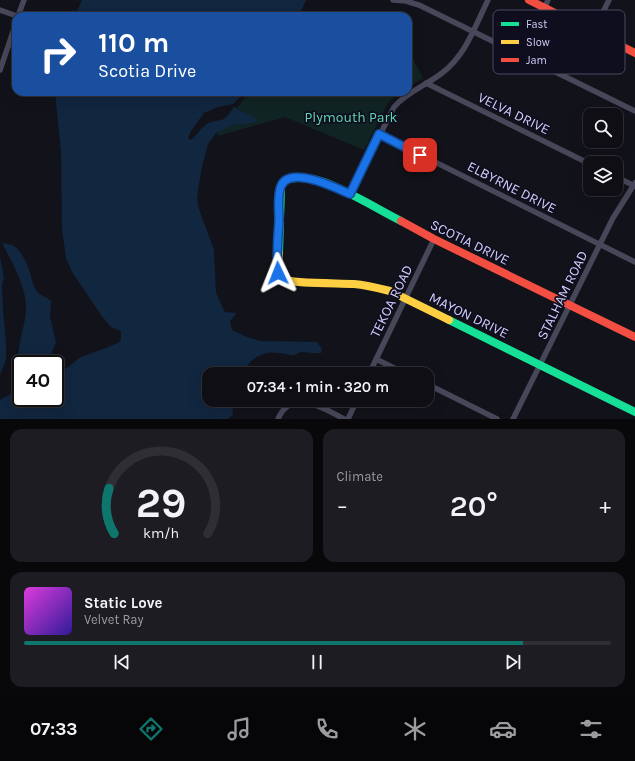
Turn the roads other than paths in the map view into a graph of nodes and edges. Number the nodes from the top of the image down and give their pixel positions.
1 (24, 0) edge
2 (393, 0) edge
3 (488, 0) edge
4 (529, 0) edge
5 (609, 0) edge
6 (547, 4) edge
7 (0, 10) edge
8 (557, 10) edge
9 (604, 10) edge
10 (19, 12) edge
11 (12, 14) edge
12 (473, 31) junction
13 (12, 35) edge
14 (493, 41) edge
15 (625, 48) edge
16 (635, 53) edge
17 (0, 70) edge
18 (560, 74) edge
19 (426, 83) junction
20 (412, 92) edge
21 (406, 96) edge
22 (635, 111) edge
23 (379, 134) junction
24 (583, 161) edge
25 (623, 180) edge
26 (634, 185) edge
27 (350, 194) junction
28 (434, 239) junction
29 (600, 245) junction
30 (635, 262) edge
31 (281, 277) joint
32 (406, 299) junction
33 (570, 305) junction
34 (635, 337) edge
35 (376, 359) junction
36 (540, 365) junction
37 (372, 367) edge
38 (392, 367) edge
39 (434, 388) edge
40 (354, 407) edge
41 (635, 412) edge
42 (278, 419) edge
43 (344, 419) edge
44 (348, 419) edge
45 (497, 419) edge
46 (513, 419) edge

1 - 10 street
2 - 12 street
3 - 12 street
4 - 6 street
5 - 9 street
6 - 8 street
7 - 11 street
12 - 14 street
12 - 19 street
13 - 17 street
15 - 16 street
18 - 22 street
19 - 20 street
19 - 24 street, VELVA DRIVE
21 - 23 street
23 - 27 street
23 - 29 street, ELBYRNE DRIVE
25 - 26 street
26 - 29 street, STALHAM ROAD
27 - 28 street, SCOTIA DRIVE
27 - 31 street, SCOTIA DRIVE
28 - 32 street, TEKOA ROAD
28 - 33 street, SCOTIA DRIVE
29 - 30 street, ELBYRNE DRIVE
29 - 33 street, STALHAM ROAD
31 - 32 street, MAYON DRIVE
32 - 35 street, TEKOA ROAD
32 - 36 street, MAYON DRIVE
33 - 34 street, SCOTIA DRIVE
33 - 36 street, STALHAM ROAD
35 - 37 street, TEKOA ROAD
35 - 38 street
36 - 41 street, MAYON DRIVE
36 - 46 street, STALHAM ROAD
39 - 45 street
40 - 44 street
42 - 43 street

